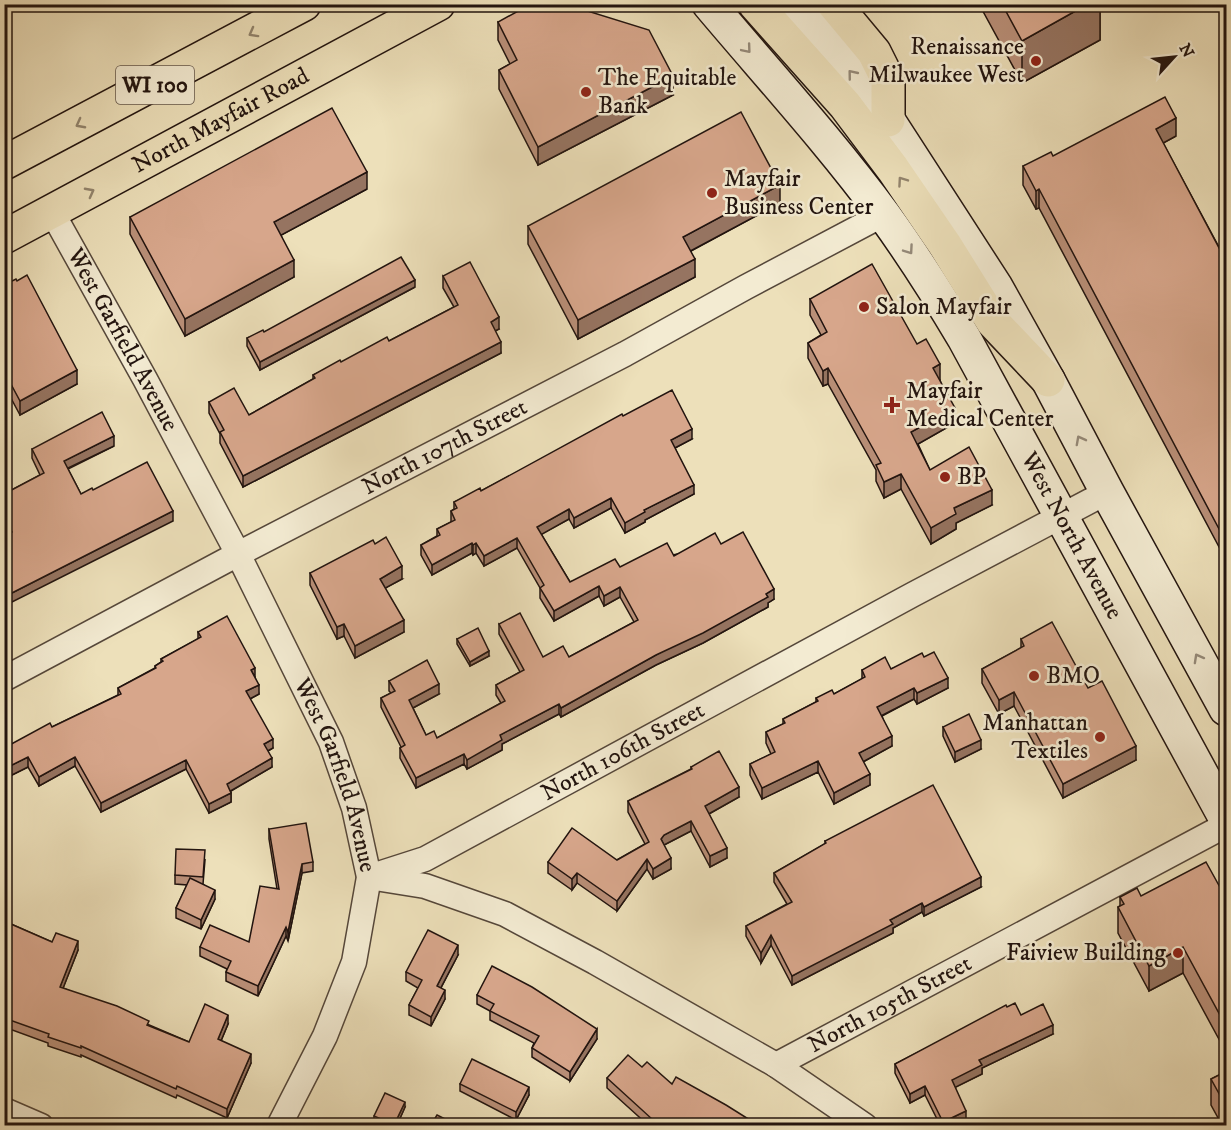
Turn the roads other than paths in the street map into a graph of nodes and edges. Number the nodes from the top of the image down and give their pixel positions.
1 (304, 4) edge
2 (397, 4) edge
3 (438, 4) edge
4 (709, 4) edge
5 (755, 4) edge
6 (796, 4) edge
7 (834, 4) edge
8 (344, 54) junction
9 (888, 120) junction
10 (4, 163) edge
11 (52, 212) junction
12 (884, 214) junction
13 (4, 237) edge
14 (1048, 380) junction
15 (1107, 492) junction
16 (1062, 515) junction
17 (238, 554) junction
18 (1099, 583) junction
19 (4, 679) edge
20 (1227, 709) edge
21 (1227, 777) edge
22 (1227, 819) edge
23 (1227, 825) edge
24 (369, 877) junction
25 (776, 1065) junction
26 (4, 1110) edge
27 (41, 1125) edge
28 (279, 1125) edge
29 (865, 1125) edge

1 -> 10 main road, WI 100
2 - 8 main road
3 - 8 main road, North Mayfair Road / WI 100
4 -> 12 main road, West North Avenue
14 -> 5 main road
9 -> 6 main road
7 - 9 main road
11 -> 8 main road, North Mayfair Road / WI 100
9 - 14 main road
11 - 13 main road, North Mayfair Road / WI 100
11 - 17 street, West Garfield Avenue
12 -> 16 main road, West North Avenue
12 - 17 street, North 107th Street
15 -> 14 main road
15 - 16 street, North 106th Street
20 -> 15 main road
16 - 18 main road, West North Avenue
16 - 24 street, North 106th Street
17 - 19 street, North 107th Street
17 - 24 street, West Garfield Avenue
18 - 21 main road
18 - 22 main road, West North Avenue
23 - 25 street, North 105th Street
24 - 25 street, West Garfield Avenue
24 - 28 street
25 - 29 street, West Garfield Avenue
26 - 27 street

